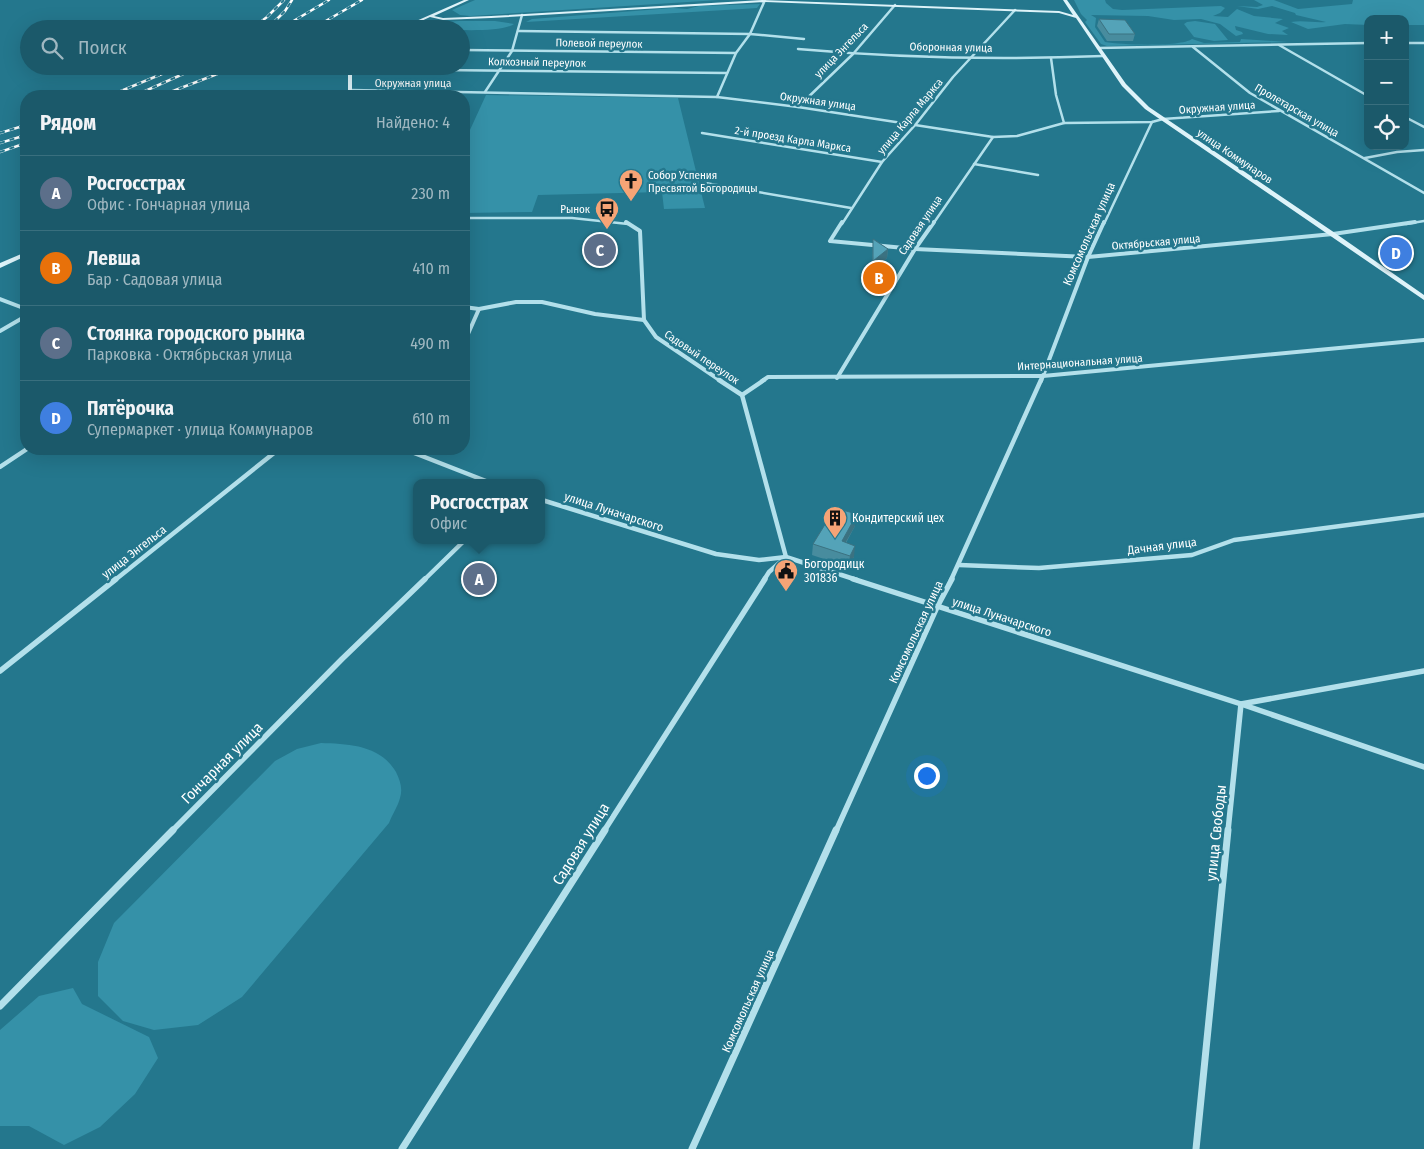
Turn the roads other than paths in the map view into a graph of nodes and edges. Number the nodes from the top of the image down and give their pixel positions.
1 (468, 0) edge
2 (765, 0) edge
3 (1066, 2) edge
4 (1059, 5) dead end
5 (895, 6) junction
6 (1051, 6) dead end
7 (1043, 8) junction
8 (447, 9) junction
9 (1015, 10) junction
10 (1071, 10) junction
11 (1028, 11) junction
12 (1059, 12) junction
13 (450, 15) junction
14 (432, 16) junction
15 (522, 16) junction
16 (1076, 17) junction
17 (466, 18) junction
18 (422, 20) edge
19 (448, 20) edge
20 (519, 31) junction
21 (750, 34) junction
22 (804, 39) dead end
23 (1364, 43) edge
24 (1409, 43) edge
25 (1424, 43) edge
26 (1278, 45) junction
27 (1193, 47) junction
28 (1098, 48) junction
29 (798, 49) dead end
30 (470, 50) edge
31 (512, 51) junction
32 (736, 53) junction
33 (853, 54) junction
34 (973, 56) junction
35 (1103, 56) junction
36 (1051, 58) junction
37 (470, 70) edge
38 (500, 71) junction
39 (728, 73) junction
40 (350, 75) edge
41 (350, 90) edge
42 (470, 92) edge
43 (485, 92) junction
44 (1364, 94) edge
45 (718, 97) junction
46 (798, 107) junction
47 (1278, 111) junction
48 (1163, 119) junction
49 (1409, 119) edge
50 (1152, 122) junction
51 (1064, 123) junction
52 (916, 124) junction
53 (1424, 127) edge
54 (702, 134) dead end
55 (993, 137) junction
56 (1424, 150) edge
57 (1364, 158) junction
58 (882, 162) junction
59 (974, 164) junction
60 (1038, 175) dead end
61 (705, 183) dead end
62 (1424, 193) edge
63 (851, 208) junction
64 (470, 218) edge
65 (1424, 221) edge
66 (1333, 234) junction
67 (830, 241) joint
68 (915, 249) junction
69 (20, 257) edge
70 (1088, 257) junction
71 (0, 266) edge
72 (1424, 298) edge
73 (0, 299) edge
74 (20, 307) edge
75 (470, 308) edge
76 (479, 309) junction
77 (20, 319) edge
78 (644, 320) junction
79 (470, 329) edge
80 (0, 331) edge
81 (1424, 340) edge
82 (1043, 376) junction
83 (837, 378) junction
84 (742, 395) junction
85 (20, 453) edge
86 (271, 455) edge
87 (419, 455) edge
88 (0, 466) edge
89 (481, 479) edge
90 (545, 501) edge
91 (1424, 515) edge
92 (460, 544) edge
93 (786, 557) junction
94 (959, 565) junction
95 (937, 607) junction
96 (0, 671) edge
97 (1424, 671) edge
98 (1242, 704) junction
99 (1424, 767) edge
100 (0, 1006) edge
101 (402, 1149) edge
102 (692, 1149) edge
103 (1196, 1149) edge

1 - 8 street
2 - 5 street
2 - 15 street
2 - 21 street
3 - 4 street
3 - 10 street, улица Коммунаров
5 - 9 street
5 - 33 street, улица Энгельса
6 - 7 street
7 - 10 street
7 - 11 street
8 - 13 street
8 - 14 street
9 - 11 street
9 - 34 street, улица Карла Маркса
10 - 12 street
10 - 16 street, улица Коммунаров
11 - 12 street
12 - 16 street
13 - 14 street
13 - 17 street
14 - 17 street
14 - 18 street
15 - 17 street
15 - 20 street
16 - 28 street, улица Коммунаров
17 - 19 street
20 - 21 street
20 - 31 street
21 - 22 street
21 - 32 street
23 - 26 street
24 - 25 street
26 - 27 street
26 - 44 street
27 - 28 street
27 - 47 street, Пролетарская улица
28 - 35 street, улица Коммунаров
29 - 33 street, Оборонная улица
30 - 31 street, Полевой переулок
31 - 32 street, Полевой переулок
31 - 38 street
32 - 39 street
33 - 34 street, Оборонная улица
33 - 46 street, улица Энгельса
34 - 36 street, Оборонная улица
34 - 52 street, улица Карла Маркса
35 - 36 street, Оборонная улица
35 - 48 street, улица Коммунаров
36 - 51 street
37 - 38 street, Колхозный переулок
38 - 39 street, Колхозный переулок
38 - 43 street
39 - 45 street
40 - 41 street
42 - 43 street, Окружная улица
43 - 45 street, Окружная улица
45 - 46 street, Окружная улица
46 - 52 street, Окружная улица
47 - 48 street, Окружная улица
47 - 57 street, Пролетарская улица
48 - 50 street, Окружная улица
48 - 66 street, улица Коммунаров
49 - 53 street
50 - 51 street, Окружная улица
50 - 70 street, Комсомольская улица
51 - 55 street, Окружная улица
52 - 55 street, Окружная улица
52 - 58 street, улица Карла Маркса
54 - 58 street, 2-й проезд Карла Маркса
55 - 59 street, Садовая улица
56 - 57 street
57 - 62 street, Пролетарская улица
58 - 63 street, улица Карла Маркса
59 - 60 street
59 - 68 street, Садовая улица
61 - 63 street
63 - 67 street, улица Карла Маркса
64 - 78 street
65 - 66 street, Октябрьская улица
66 - 70 street, Октябрьская улица
66 - 72 street, улица Коммунаров
67 - 68 street, Октябрьская улица
68 - 70 street, Октябрьская улица
68 - 83 street, Садовая улица
69 - 71 street
70 - 82 street, Комсомольская улица
73 - 74 street
75 - 76 street
76 - 78 street
76 - 79 street
77 - 80 street
78 - 84 street, Садовый переулок
81 - 82 street, Интернациональная улица
82 - 83 street, Интернациональная улица
82 - 94 street, Комсомольская улица
83 - 84 street, Интернациональная улица
84 - 93 street, Садовый переулок
85 - 88 street
86 - 96 street, улица Энгельса
87 - 89 street
90 - 93 street, улица Луначарского
91 - 94 street, Дачная улица
92 - 100 street, Гончарная улица
93 - 95 street, улица Луначарского
93 - 101 street, Садовая улица
94 - 95 street, Комсомольская улица
95 - 98 street, улица Луначарского
95 - 102 street, Комсомольская улица
97 - 98 street
98 - 99 street, улица Луначарского
98 - 103 street, улица Свободы

